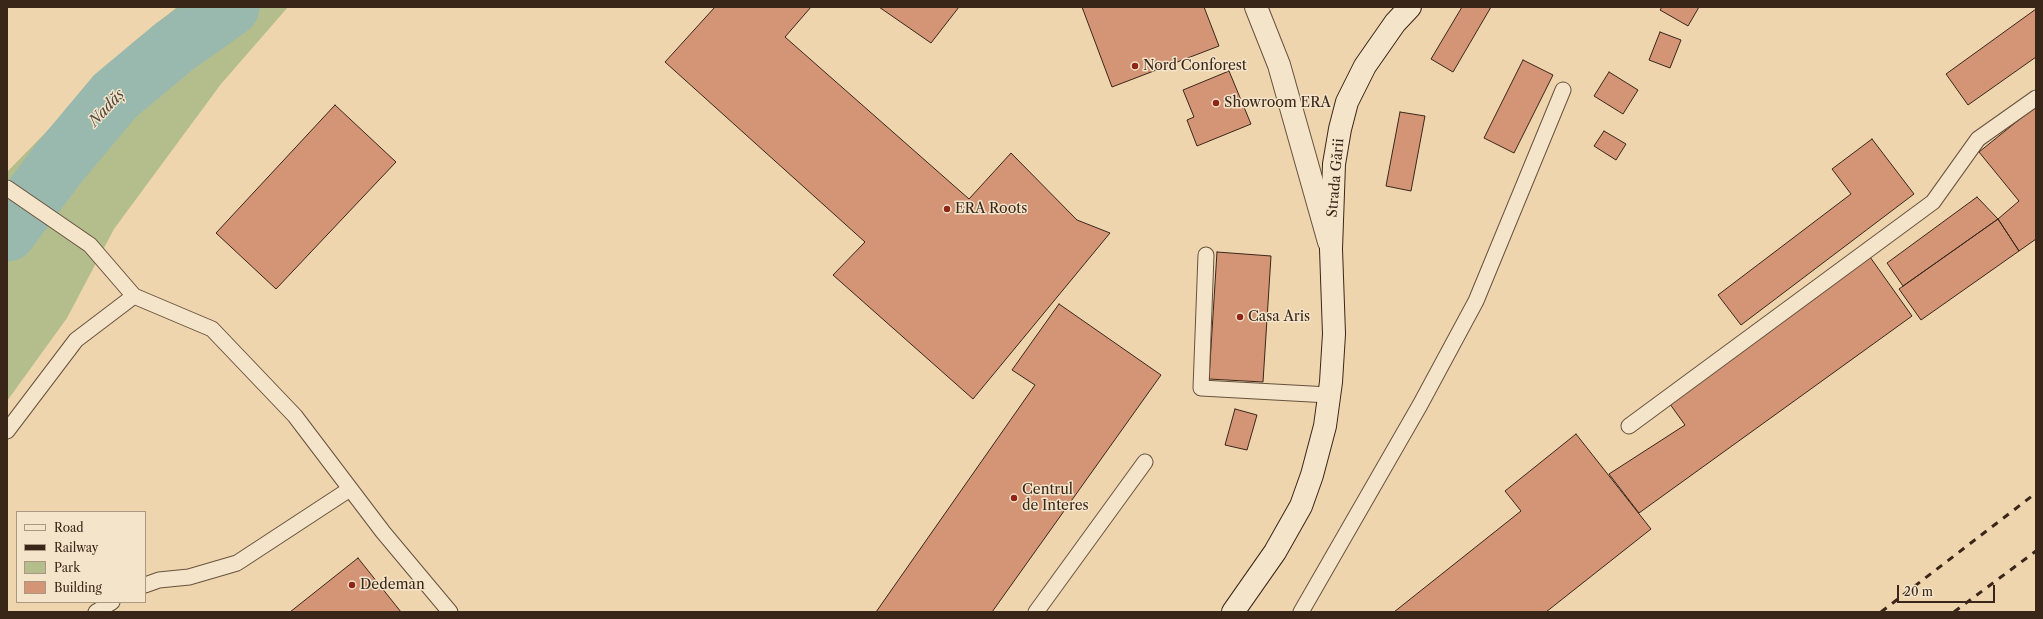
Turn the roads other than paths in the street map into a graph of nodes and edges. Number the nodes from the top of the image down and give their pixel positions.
1 (1256, 7) edge
2 (1410, 7) edge
3 (1563, 90) dead end
4 (2036, 98) edge
5 (7, 188) edge
6 (1331, 249) junction
7 (1206, 255) dead end
8 (134, 296) junction
9 (1329, 395) junction
10 (1628, 426) dead end
11 (7, 431) edge
12 (1146, 462) dead end
13 (350, 488) junction
14 (146, 585) edge
15 (110, 603) edge
16 (1241, 609) edge
17 (96, 612) edge
18 (450, 612) edge
19 (1036, 612) edge
20 (1301, 612) edge

1 - 6 street
2 - 6 street, Strada Gării
3 - 20 lane
4 - 10 lane
5 - 8 lane
6 - 9 street
7 - 9 lane
8 - 11 lane
8 - 13 lane
9 - 16 street
12 - 19 lane
13 - 14 lane
13 - 18 lane
15 - 17 lane

